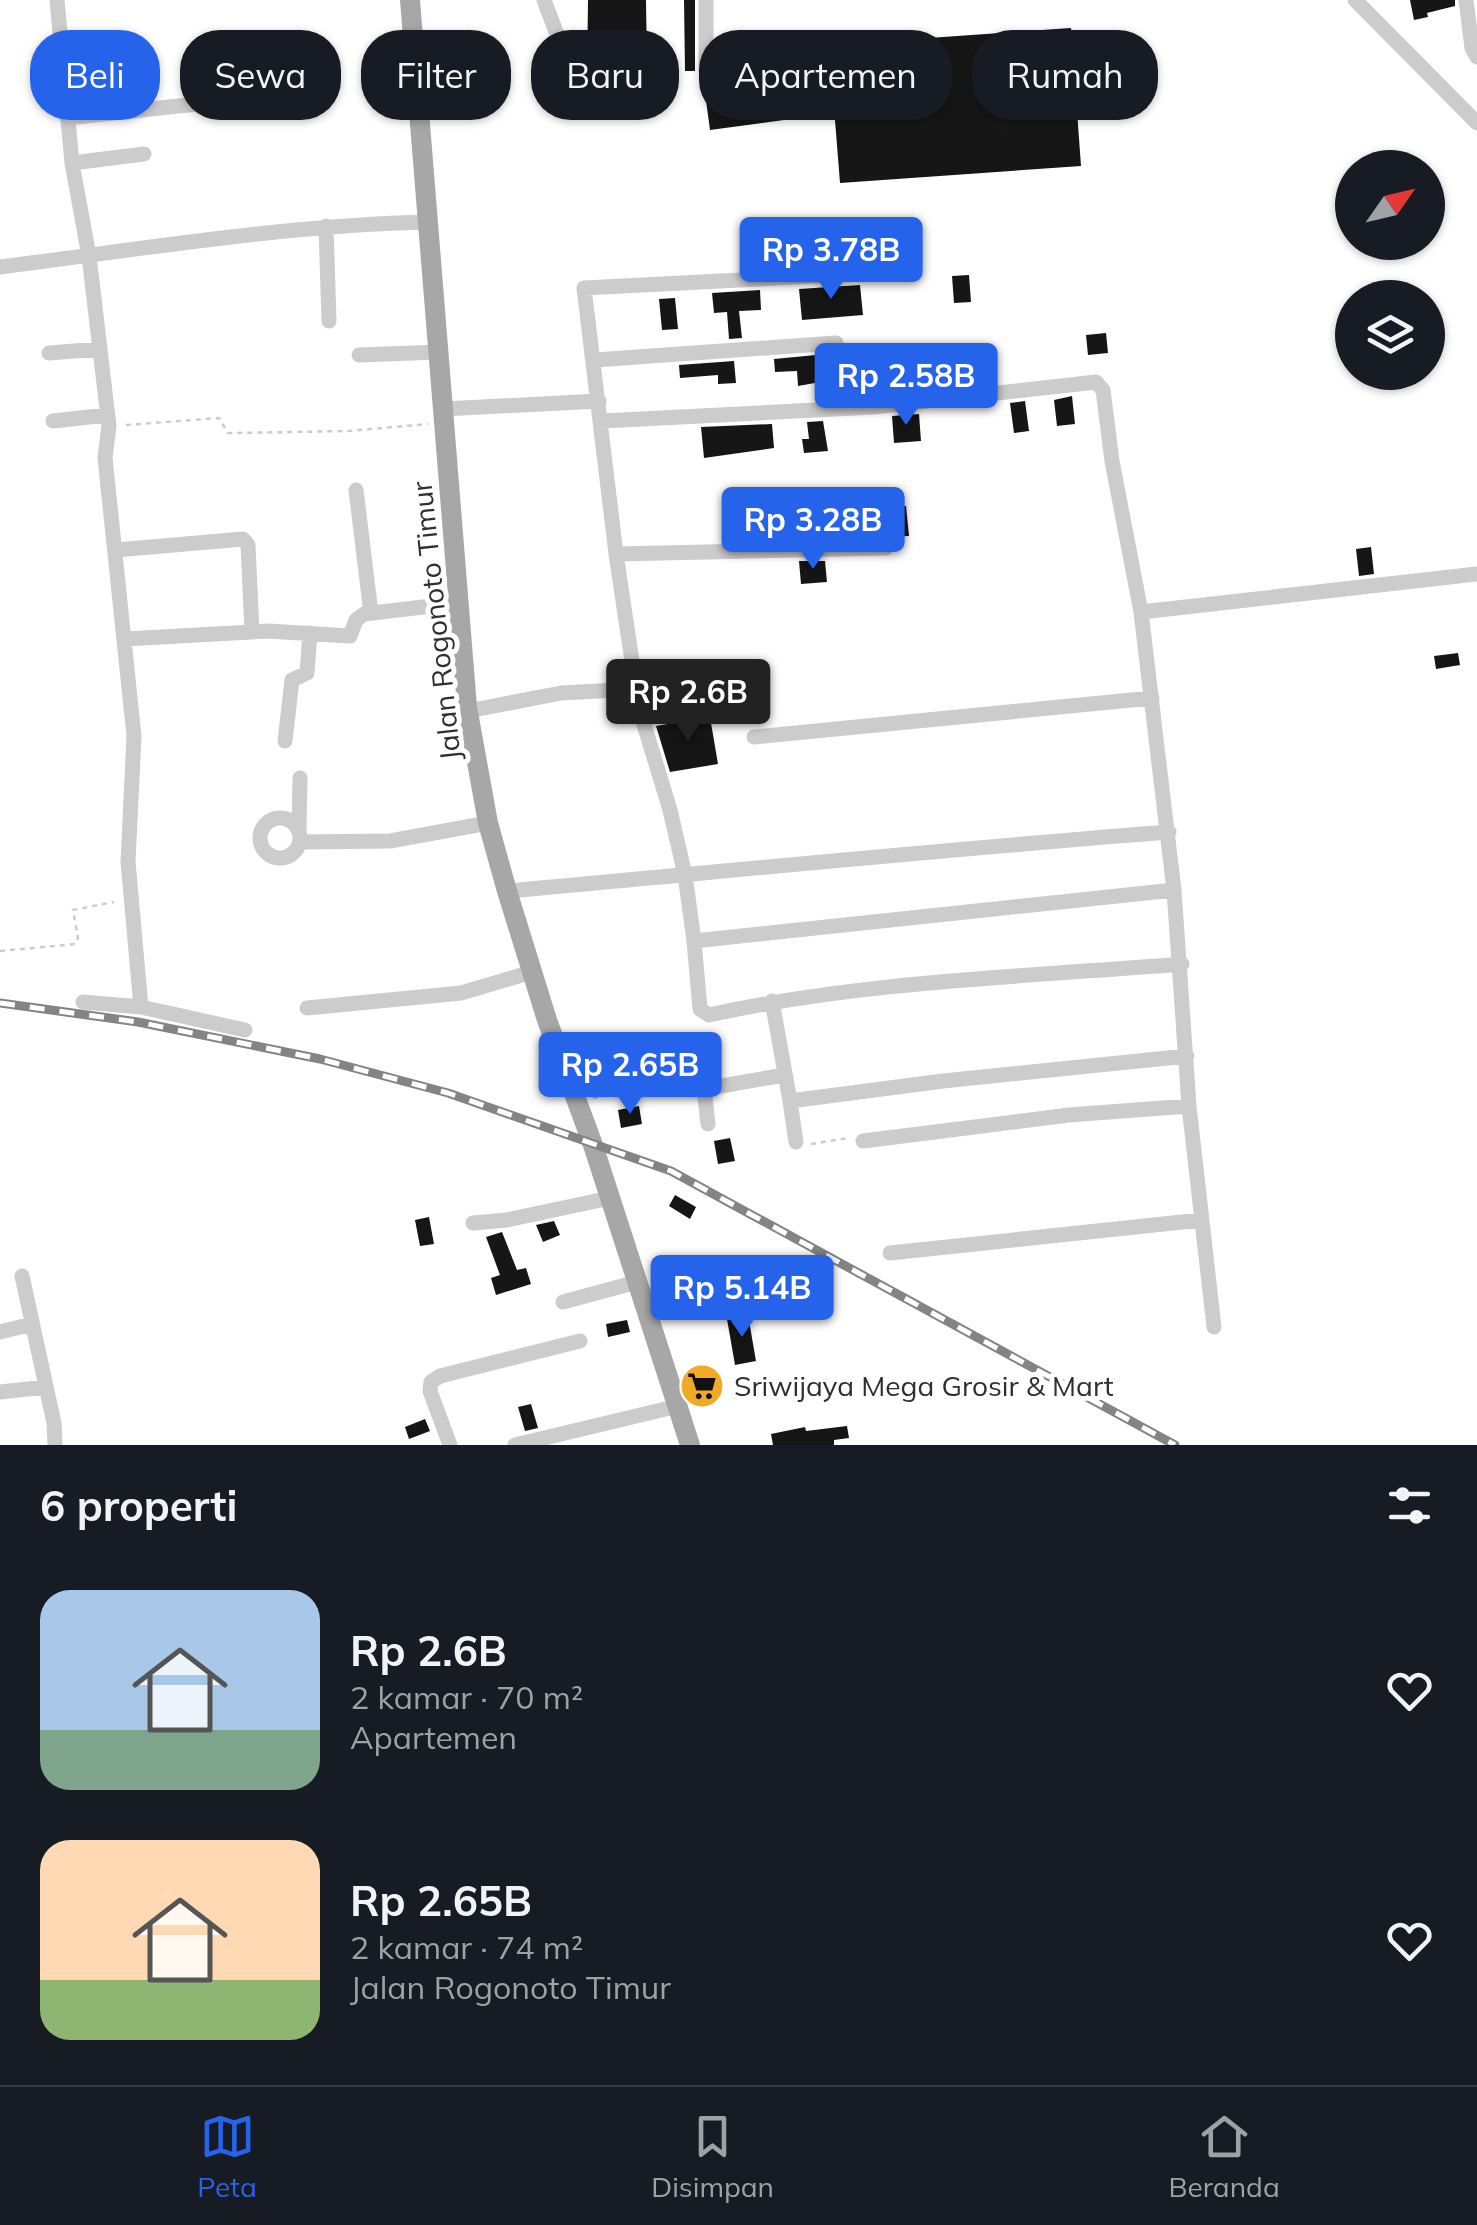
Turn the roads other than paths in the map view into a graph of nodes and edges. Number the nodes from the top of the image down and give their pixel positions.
1 (56, 0) edge
2 (410, 0) edge
3 (544, 0) edge
4 (706, 0) edge
5 (1356, 0) edge
6 (1466, 0) edge
7 (59, 30) edge
8 (555, 30) edge
9 (706, 30) edge
10 (1477, 57) edge
11 (66, 120) edge
12 (1477, 123) edge
13 (144, 154) dead end
14 (72, 163) junction
15 (430, 222) junction
16 (326, 226) junction
17 (89, 256) junction
18 (0, 268) edge
19 (873, 272) dead end
20 (329, 321) dead end
21 (836, 343) dead end
22 (99, 349) junction
23 (439, 352) junction
24 (48, 353) dead end
25 (359, 355) dead end
26 (595, 360) junction
27 (600, 401) junction
28 (444, 416) junction
29 (108, 420) junction
30 (53, 421) dead end
31 (602, 421) junction
32 (356, 490) dead end
33 (886, 548) dead end
34 (116, 550) junction
35 (616, 554) junction
36 (1477, 574) edge
37 (457, 603) junction
38 (1141, 612) junction
39 (370, 613) junction
40 (252, 632) junction
41 (310, 633) junction
42 (124, 639) junction
43 (636, 689) junction
44 (1152, 698) junction
45 (742, 700) dead end
46 (468, 711) junction
47 (640, 713) junction
48 (754, 737) dead end
49 (285, 741) dead end
50 (300, 778) dead end
51 (488, 823) junction
52 (1169, 832) junction
53 (685, 875) junction
54 (1174, 890) junction
55 (507, 891) junction
56 (694, 941) junction
57 (1182, 964) junction
58 (532, 972) junction
59 (772, 1001) junction
60 (83, 1002) dead end
61 (141, 1007) junction
62 (307, 1008) dead end
63 (245, 1030) dead end
64 (1187, 1056) junction
65 (784, 1075) junction
66 (790, 1101) junction
67 (1189, 1106) junction
68 (708, 1124) dead end
69 (796, 1142) road end
70 (863, 1142) road end
71 (610, 1198) junction
72 (1201, 1220) junction
73 (473, 1223) dead end
74 (890, 1252) dead end
75 (22, 1276) dead end
76 (638, 1282) junction
77 (563, 1302) dead end
78 (32, 1324) junction
79 (1214, 1327) dead end
80 (0, 1332) edge
81 (580, 1341) dead end
82 (45, 1386) junction
83 (0, 1392) edge
84 (678, 1406) junction
85 (55, 1445) edge
86 (450, 1445) edge
87 (515, 1445) edge
88 (690, 1445) edge

1 - 7 street
2 - 15 main road, Jalan Rogonoto Timur
3 - 8 street
4 - 9 street
5 - 12 street
6 - 10 street
11 - 14 street
13 - 14 street
14 - 17 street
15 - 16 street
15 - 23 main road, Jalan Rogonoto Timur
16 - 17 street
16 - 20 street
17 - 18 street
17 - 22 street
19 - 26 street
21 - 26 street
22 - 24 street
22 - 29 street
23 - 25 street
23 - 28 main road, Jalan Rogonoto Timur
26 - 27 street
27 - 28 street
27 - 31 street
28 - 37 main road, Jalan Rogonoto Timur
29 - 30 street
29 - 34 street
31 - 35 street
31 - 38 street
32 - 39 street
33 - 35 street
34 - 40 street
34 - 42 street
35 - 43 street
36 - 38 street
37 - 39 street
37 - 46 main road, Jalan Rogonoto Timur
38 - 44 street
39 - 41 street
40 - 41 street
40 - 42 street
41 - 49 street
42 - 61 street
43 - 46 street
43 - 47 street
44 - 48 street
44 - 52 street
45 - 47 street
46 - 51 main road, Jalan Rogonoto Timur
47 - 53 street
50 - 51 street
51 - 55 main road, Jalan Rogonoto Timur
52 - 53 street
52 - 54 street
53 - 55 street
53 - 56 street
54 - 56 street
54 - 57 street
55 - 58 main road, Jalan Rogonoto Timur
56 - 59 street
57 - 59 street
57 - 64 street
58 - 62 street
58 - 71 main road, Jalan Rogonoto Timur
59 - 65 street
60 - 61 street
61 - 63 street
64 - 66 street
64 - 67 street
65 - 66 street
65 - 68 street
66 - 69 street
67 - 70 street
67 - 72 street
71 - 73 street
71 - 76 main road, Jalan Rogonoto Timur
72 - 74 street
72 - 79 street
75 - 78 street
76 - 77 street
76 - 84 main road, Jalan Rogonoto Timur
78 - 80 street
78 - 82 street
81 - 86 street
82 - 83 street
82 - 85 street
84 - 87 street
84 - 88 main road, Jalan Rogonoto Timur

